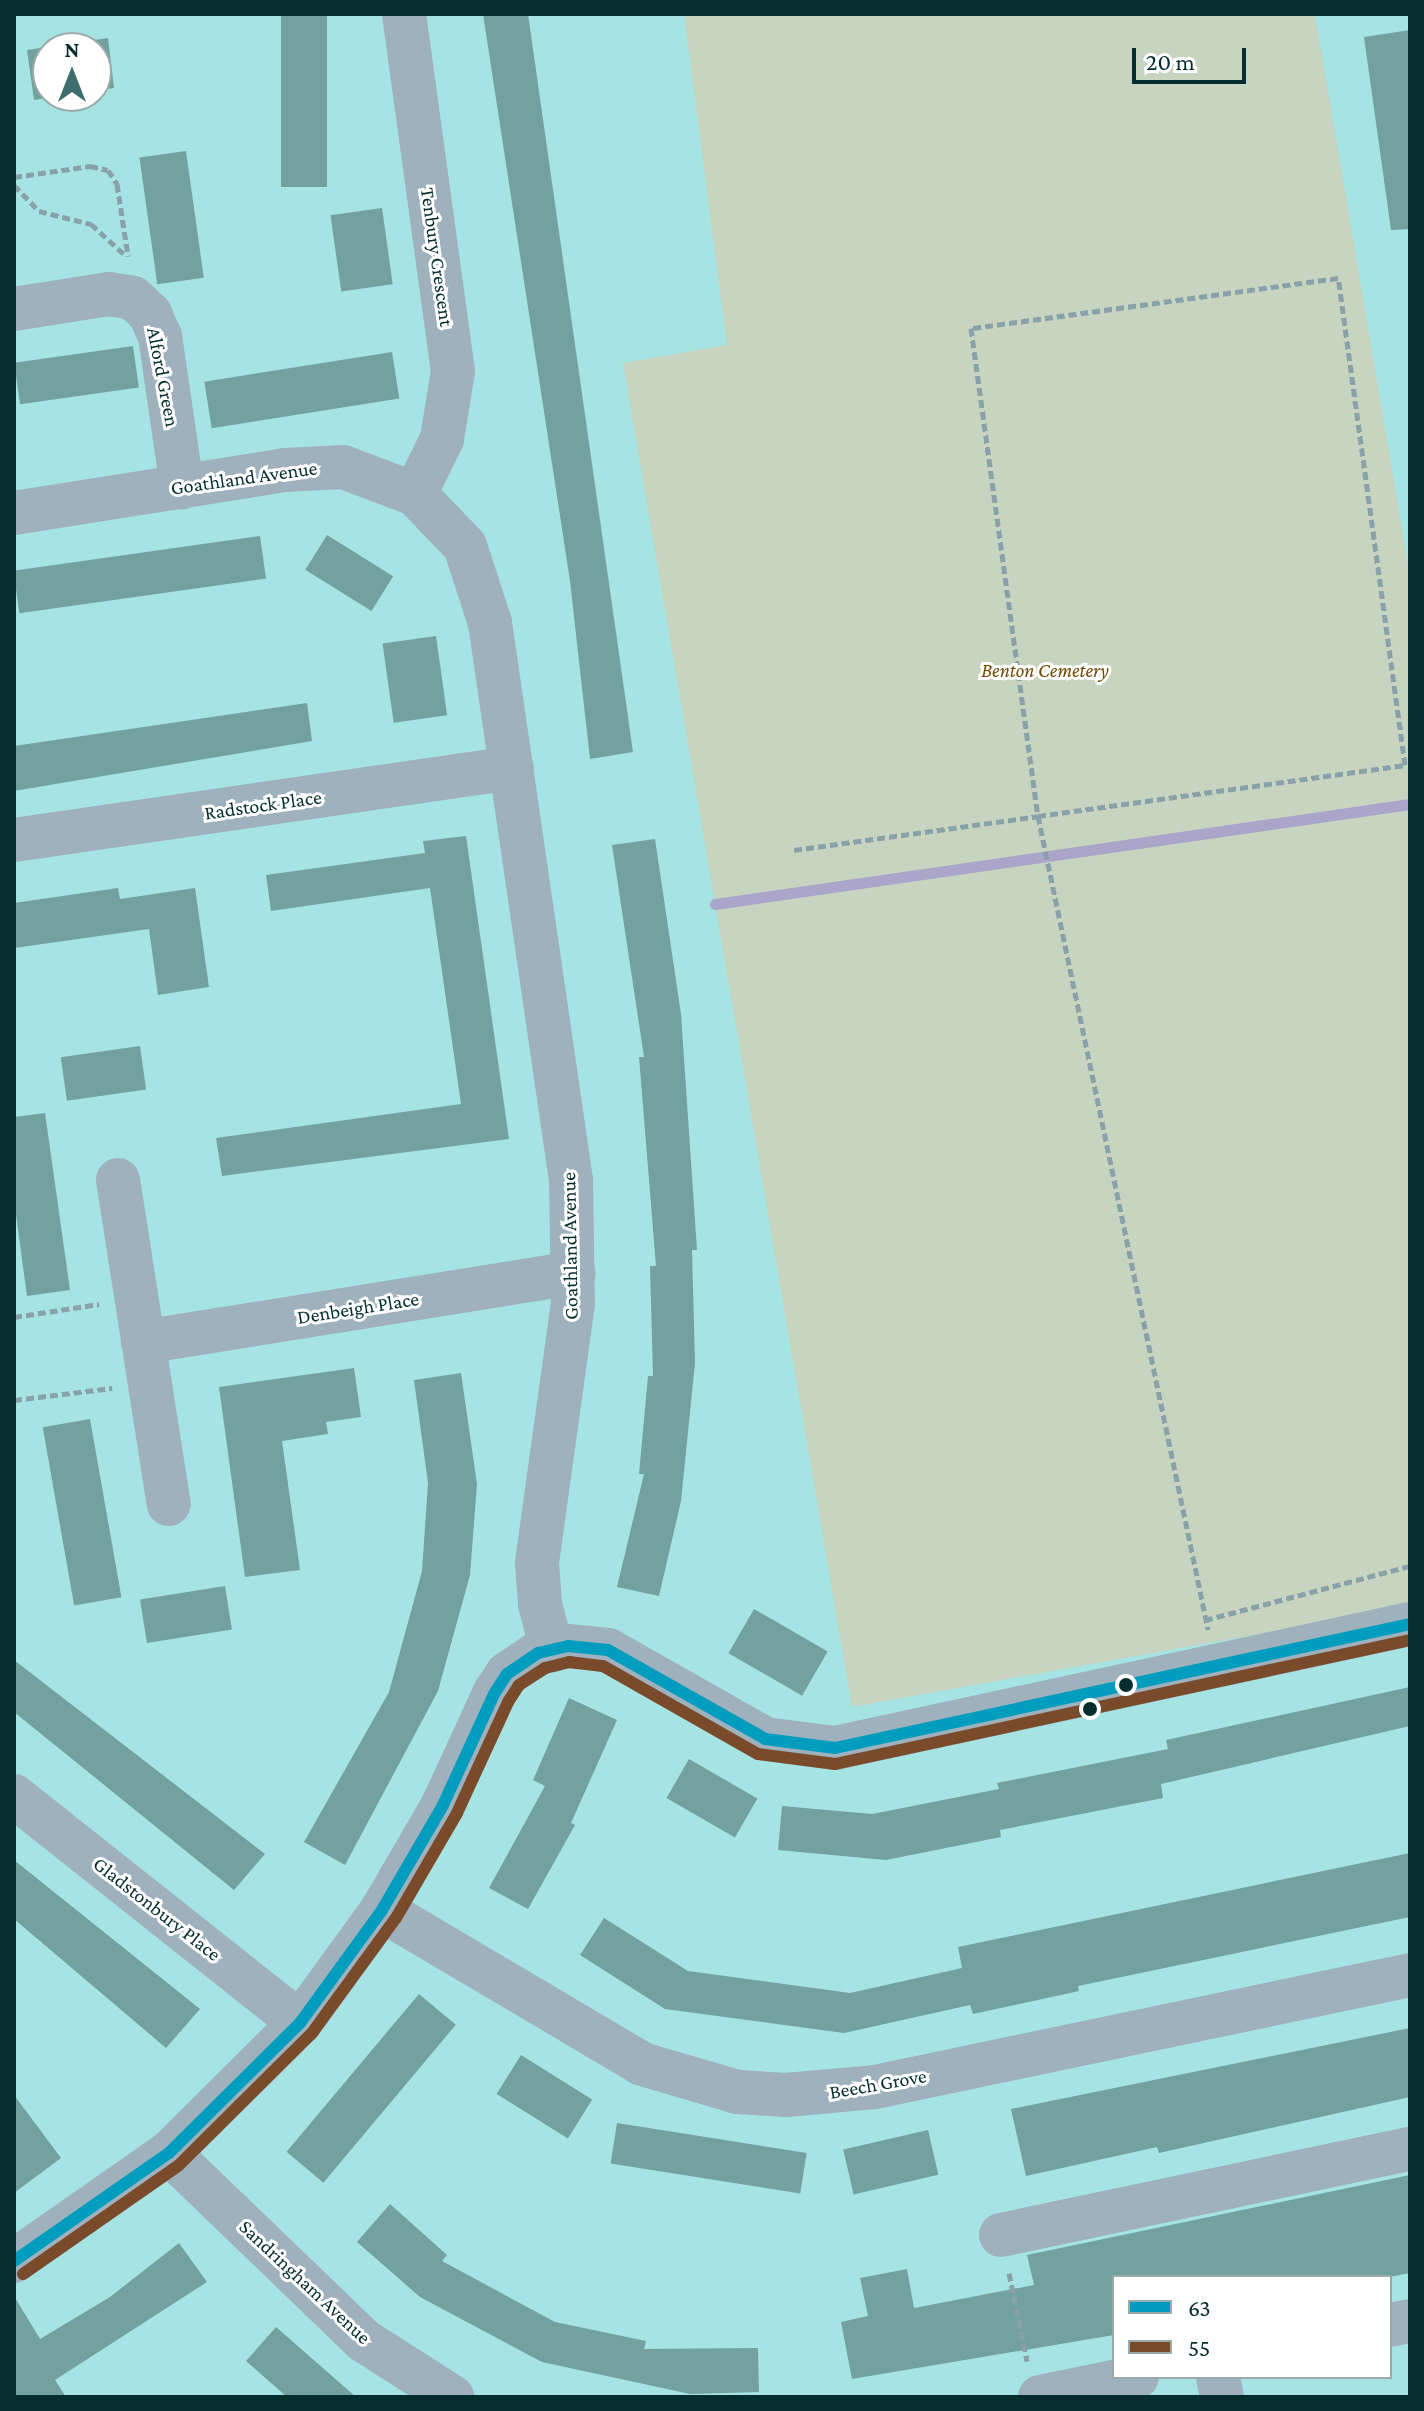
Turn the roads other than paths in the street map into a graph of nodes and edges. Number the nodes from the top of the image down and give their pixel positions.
1 (404, 14) edge
2 (14, 309) edge
3 (182, 487) junction
4 (415, 494) junction
5 (14, 513) edge
6 (512, 768) junction
7 (14, 840) edge
8 (118, 1180) dead end
9 (574, 1273) junction
10 (146, 1362) junction
11 (169, 1504) dead end
12 (1410, 1624) edge
13 (552, 1650) junction
14 (14, 1796) edge
15 (382, 1910) junction
16 (1410, 1975) edge
17 (300, 2023) junction
18 (1410, 2149) edge
19 (169, 2153) junction
20 (1001, 2235) road end
21 (14, 2261) edge
22 (1112, 2378) edge
23 (1034, 2382) edge
24 (452, 2397) edge

1 - 4 street, Tenbury Crescent
2 - 3 street, Alford Green
3 - 4 street, Goathland Avenue
3 - 5 street, Goathland Avenue
4 - 6 street, Goathland Avenue
6 - 7 street, Radstock Place
6 - 9 street, Goathland Avenue
8 - 10 street
9 - 10 street, Denbeigh Place
9 - 13 street, Goathland Avenue
10 - 11 street
12 - 13 street
13 - 15 street
14 - 17 street, Gladstonbury Place
15 - 16 street, Beech Grove
15 - 17 street
17 - 19 street
18 - 20 street
19 - 21 street
19 - 24 street, Sandringham Avenue
22 - 23 street

